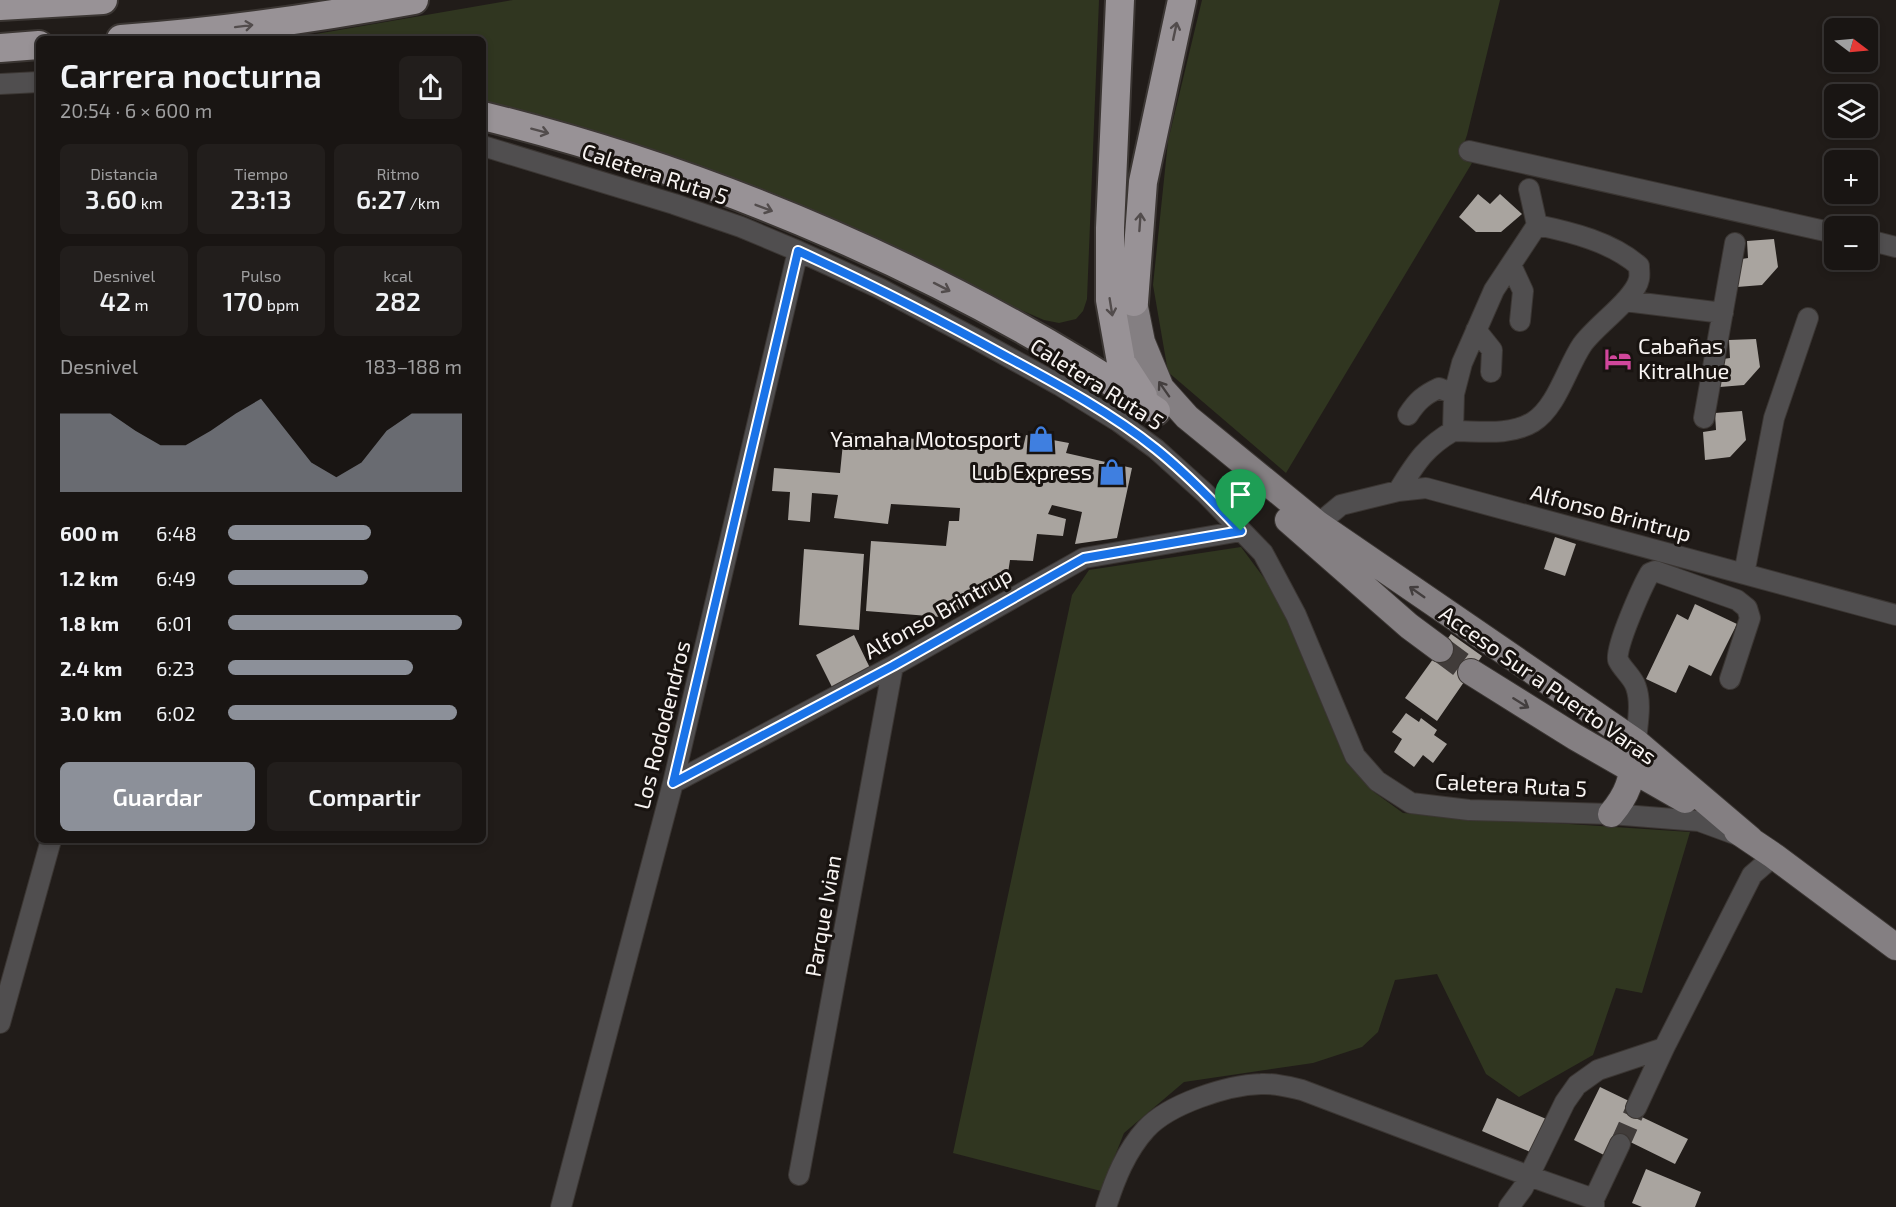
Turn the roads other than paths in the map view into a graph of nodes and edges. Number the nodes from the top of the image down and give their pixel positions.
1 (103, 0) edge
2 (414, 0) edge
3 (1120, 0) edge
4 (1182, 0) edge
5 (0, 6) edge
6 (152, 36) edge
7 (36, 45) edge
8 (0, 48) edge
9 (0, 57) edge
10 (36, 57) edge
11 (36, 82) edge
12 (0, 84) edge
13 (486, 117) edge
14 (486, 147) edge
15 (1469, 151) dead end
16 (1528, 189) dead end
17 (1537, 225) junction
18 (1110, 228) junction
19 (1824, 231) edge
20 (1878, 242) edge
21 (1735, 243) dead end
22 (1896, 247) edge
23 (798, 251) junction
24 (1511, 265) junction
25 (1625, 301) junction
26 (1134, 302) junction
27 (1723, 313) junction
28 (1808, 318) dead end
29 (1520, 321) dead end
30 (1476, 330) junction
31 (1491, 372) dead end
32 (1454, 394) junction
33 (1156, 411) junction
34 (1408, 416) dead end
35 (1704, 418) dead end
36 (1453, 431) junction
37 (1398, 491) junction
38 (1318, 524) junction
39 (1241, 531) junction
40 (1744, 574) junction
41 (1896, 615) edge
42 (1440, 649) tunnel mouth
43 (893, 666) junction
44 (1471, 672) tunnel mouth
45 (1730, 679) dead end
46 (1635, 742) junction
47 (1633, 769) junction
48 (673, 783) junction
49 (1611, 814) junction
50 (1750, 839) junction
51 (50, 843) edge
52 (1774, 856) junction
53 (1896, 947) edge
54 (0, 1023) edge
55 (1664, 1048) junction
56 (1636, 1108) tunnel mouth
57 (1620, 1144) tunnel mouth
58 (799, 1175) dead end
59 (1529, 1176) junction
60 (1594, 1203) edge
61 (561, 1207) edge
62 (1106, 1207) edge
63 (1509, 1207) edge

1 - 5 highway
6 -> 2 highway
3 - 18 highway
26 -> 4 highway
7 - 8 highway
9 - 10 highway
11 - 12 street
13 -> 33 highway
14 - 23 street, Caletera Ruta 5
15 - 19 street
16 - 17 street
17 - 24 street
17 - 25 street
18 - 26 highway
18 -> 33 highway
20 - 22 street
21 - 27 street
23 - 39 street, Caletera Ruta 5
23 - 48 street, Los Rododendros
24 - 29 street
24 - 30 street
25 - 27 street
25 - 36 street
38 -> 26 main road, Acceso Sur a Puerto Varas
27 - 35 street
28 - 40 street
30 - 31 street
30 - 32 street
32 - 34 street
32 - 36 street
33 - 42 main road, Acceso Sur a Puerto Varas
36 - 37 street
37 - 38 street, Alfonso Brintrup
37 - 40 street, Alfonso Brintrup
46 -> 38 main road, Acceso Sur a Puerto Varas
39 - 43 street, Alfonso Brintrup
39 - 49 street, Caletera Ruta 5
40 - 41 street, Alfonso Brintrup
43 - 48 street, Alfonso Brintrup
43 - 58 street, Parque Ivian
44 -> 47 main road, Acceso Sur a Puerto Varas
45 - 46 street
46 - 47 main road
46 - 50 main road, Acceso Sur a Puerto Varas
47 - 49 main road
47 - 50 main road, Acceso Sur a Puerto Varas
48 - 61 street, Los Rododendros
49 - 50 street, Caletera Ruta 5
50 - 52 main road
51 - 54 street
52 - 53 main road
52 - 55 street
55 - 56 street
55 - 59 street
57 - 60 street
59 - 60 street
59 - 62 street
59 - 63 street

